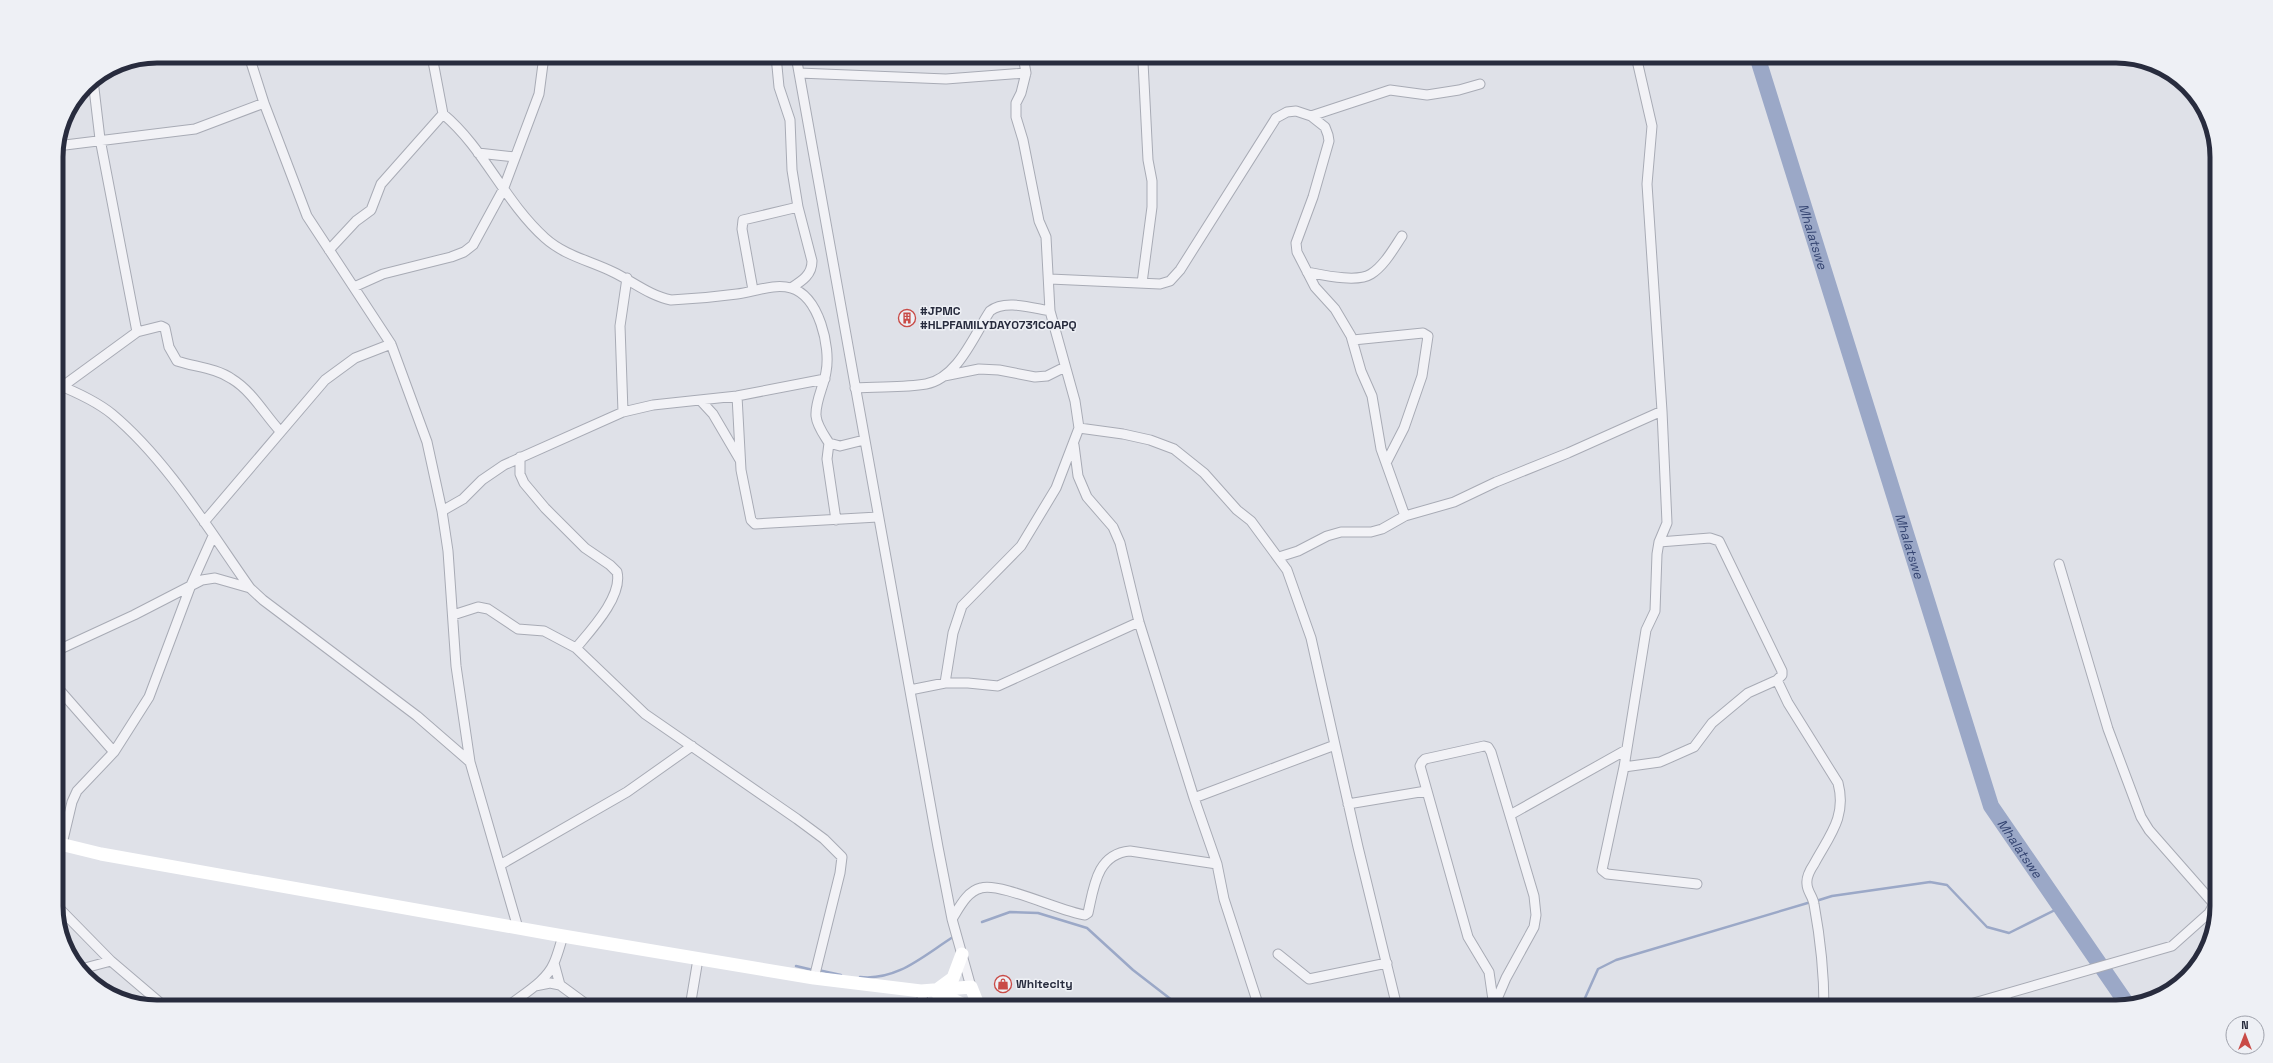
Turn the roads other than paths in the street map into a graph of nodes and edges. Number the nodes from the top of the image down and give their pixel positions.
1 (251, 63) edge
2 (433, 63) edge
3 (543, 63) edge
4 (777, 63) edge
5 (797, 63) edge
6 (1024, 63) edge
7 (1143, 63) edge
8 (1638, 63) edge
9 (799, 73) junction
10 (1026, 73) junction
11 (1480, 84) dead end
12 (94, 87) edge
13 (264, 103) junction
14 (443, 114) junction
15 (1311, 116) junction
16 (100, 139) junction
17 (64, 145) edge
18 (478, 153) junction
19 (515, 157) junction
20 (503, 190) junction
21 (798, 207) junction
22 (1402, 236) dead end
23 (329, 250) junction
24 (1307, 272) junction
25 (627, 278) junction
26 (1050, 279) junction
27 (1142, 283) junction
28 (354, 287) junction
29 (791, 288) junction
30 (753, 290) junction
31 (1050, 311) junction
32 (138, 332) junction
33 (1353, 340) junction
34 (392, 344) junction
35 (1065, 368) junction
36 (944, 376) junction
37 (825, 379) junction
38 (63, 382) edge
39 (63, 387) edge
40 (855, 388) junction
41 (737, 396) junction
42 (701, 401) junction
43 (1662, 411) junction
44 (623, 412) junction
45 (1079, 428) junction
46 (280, 432) junction
47 (864, 440) junction
48 (1073, 441) junction
49 (829, 443) junction
50 (520, 457) junction
51 (741, 462) junction
52 (1386, 463) junction
53 (442, 511) junction
54 (1404, 516) junction
55 (878, 517) junction
56 (836, 520) junction
57 (204, 522) junction
58 (213, 536) junction
59 (1659, 542) junction
60 (1279, 557) junction
61 (2059, 564) dead end
62 (191, 585) junction
63 (250, 588) junction
64 (452, 615) junction
65 (1139, 622) junction
66 (63, 647) edge
67 (576, 648) junction
68 (1777, 680) junction
69 (945, 683) junction
70 (910, 690) junction
71 (63, 694) edge
72 (1335, 745) junction
73 (692, 746) junction
74 (1626, 750) junction
75 (114, 752) junction
76 (470, 762) junction
77 (1624, 767) junction
78 (1426, 791) junction
79 (1194, 798) junction
80 (1348, 804) junction
81 (1510, 815) junction
82 (63, 831) edge
83 (63, 845) edge
84 (1217, 864) junction
85 (500, 865) junction
86 (1697, 884) dead end
87 (2210, 896) edge
88 (63, 912) edge
89 (2209, 917) edge
90 (952, 919) junction
91 (518, 928) junction
92 (563, 936) junction
93 (962, 954) junction
94 (1278, 954) dead end
95 (698, 959) junction
96 (111, 961) junction
97 (1387, 963) junction
98 (554, 964) junction
99 (86, 968) edge
100 (814, 978) junction
101 (560, 985) junction
102 (535, 986) junction
103 (971, 986) junction
104 (921, 991) junction
105 (934, 991) junction
106 (2004, 996) junction
107 (157, 1000) edge
108 (516, 1000) edge
109 (580, 1000) edge
110 (691, 1000) edge
111 (922, 1000) edge
112 (953, 1000) edge
113 (976, 1000) edge
114 (1257, 1000) edge
115 (1395, 1000) edge
116 (1493, 1000) edge
117 (1497, 1000) edge
118 (1824, 1000) edge
119 (1994, 1000) edge
120 (2007, 1000) edge

1 - 13 street
2 - 14 street
3 - 19 street
4 - 21 street
5 - 9 street
6 - 10 street
7 - 27 street
8 - 43 street
9 - 10 street
9 - 40 street
10 - 26 street
11 - 15 street
12 - 16 street
13 - 16 street
13 - 23 street
14 - 18 street
14 - 23 street
15 - 24 street
15 - 27 street
16 - 17 street
16 - 32 street
18 - 19 street
18 - 20 street
19 - 20 street
20 - 25 street
20 - 28 street
21 - 29 street
21 - 30 street
22 - 24 street
23 - 28 street
24 - 33 street
25 - 30 street
25 - 44 street
26 - 27 street
26 - 31 street
28 - 34 street
29 - 30 street
29 - 37 street
31 - 35 street
31 - 36 street
32 - 38 street
32 - 46 street
33 - 52 street
33 - 52 street
34 - 46 street
34 - 53 street
35 - 36 street
35 - 45 street
36 - 40 street
37 - 41 street
37 - 49 street
39 - 57 street
40 - 47 street
41 - 42 street
41 - 51 street
42 - 44 street
42 - 51 street
43 - 54 street
43 - 59 street
44 - 50 street
45 - 48 street
45 - 60 street
46 - 57 street
47 - 49 street
47 - 55 street
48 - 65 street
48 - 69 street
49 - 56 street
50 - 53 street
50 - 67 street
51 - 56 street
52 - 54 street
53 - 64 street
54 - 60 street
55 - 56 street
55 - 70 street
57 - 58 street
58 - 62 street
58 - 63 street
59 - 68 street
59 - 74 street
60 - 72 street
61 - 87 street
62 - 63 street
62 - 66 street
62 - 75 street
63 - 76 street
64 - 67 street
64 - 76 street
65 - 69 street
65 - 79 street
67 - 73 street
68 - 77 street
68 - 118 street
69 - 70 street
70 - 90 street
71 - 75 street
72 - 79 street
72 - 80 street
73 - 85 street
73 - 100 street
74 - 77 street
74 - 81 street
75 - 82 street
76 - 85 street
77 - 86 street
78 - 80 street
78 - 81 street
78 - 116 street
79 - 84 street
80 - 97 street
81 - 117 street
83 - 91 street
84 - 90 street
84 - 114 street
85 - 91 street
88 - 96 street
89 - 106 street
90 - 93 street
91 - 92 street
92 - 95 street
92 - 98 street
93 - 103 street
93 - 105 street
94 - 97 street
95 - 100 street
95 - 110 street
96 - 99 street
96 - 107 street
97 - 115 street
98 - 101 street
98 - 102 street
100 - 104 street
101 - 102 street
101 - 109 street
102 - 108 street
103 - 105 street
103 - 113 street
104 - 105 street
104 - 111 street
105 - 112 street
106 - 119 street
106 - 120 street

